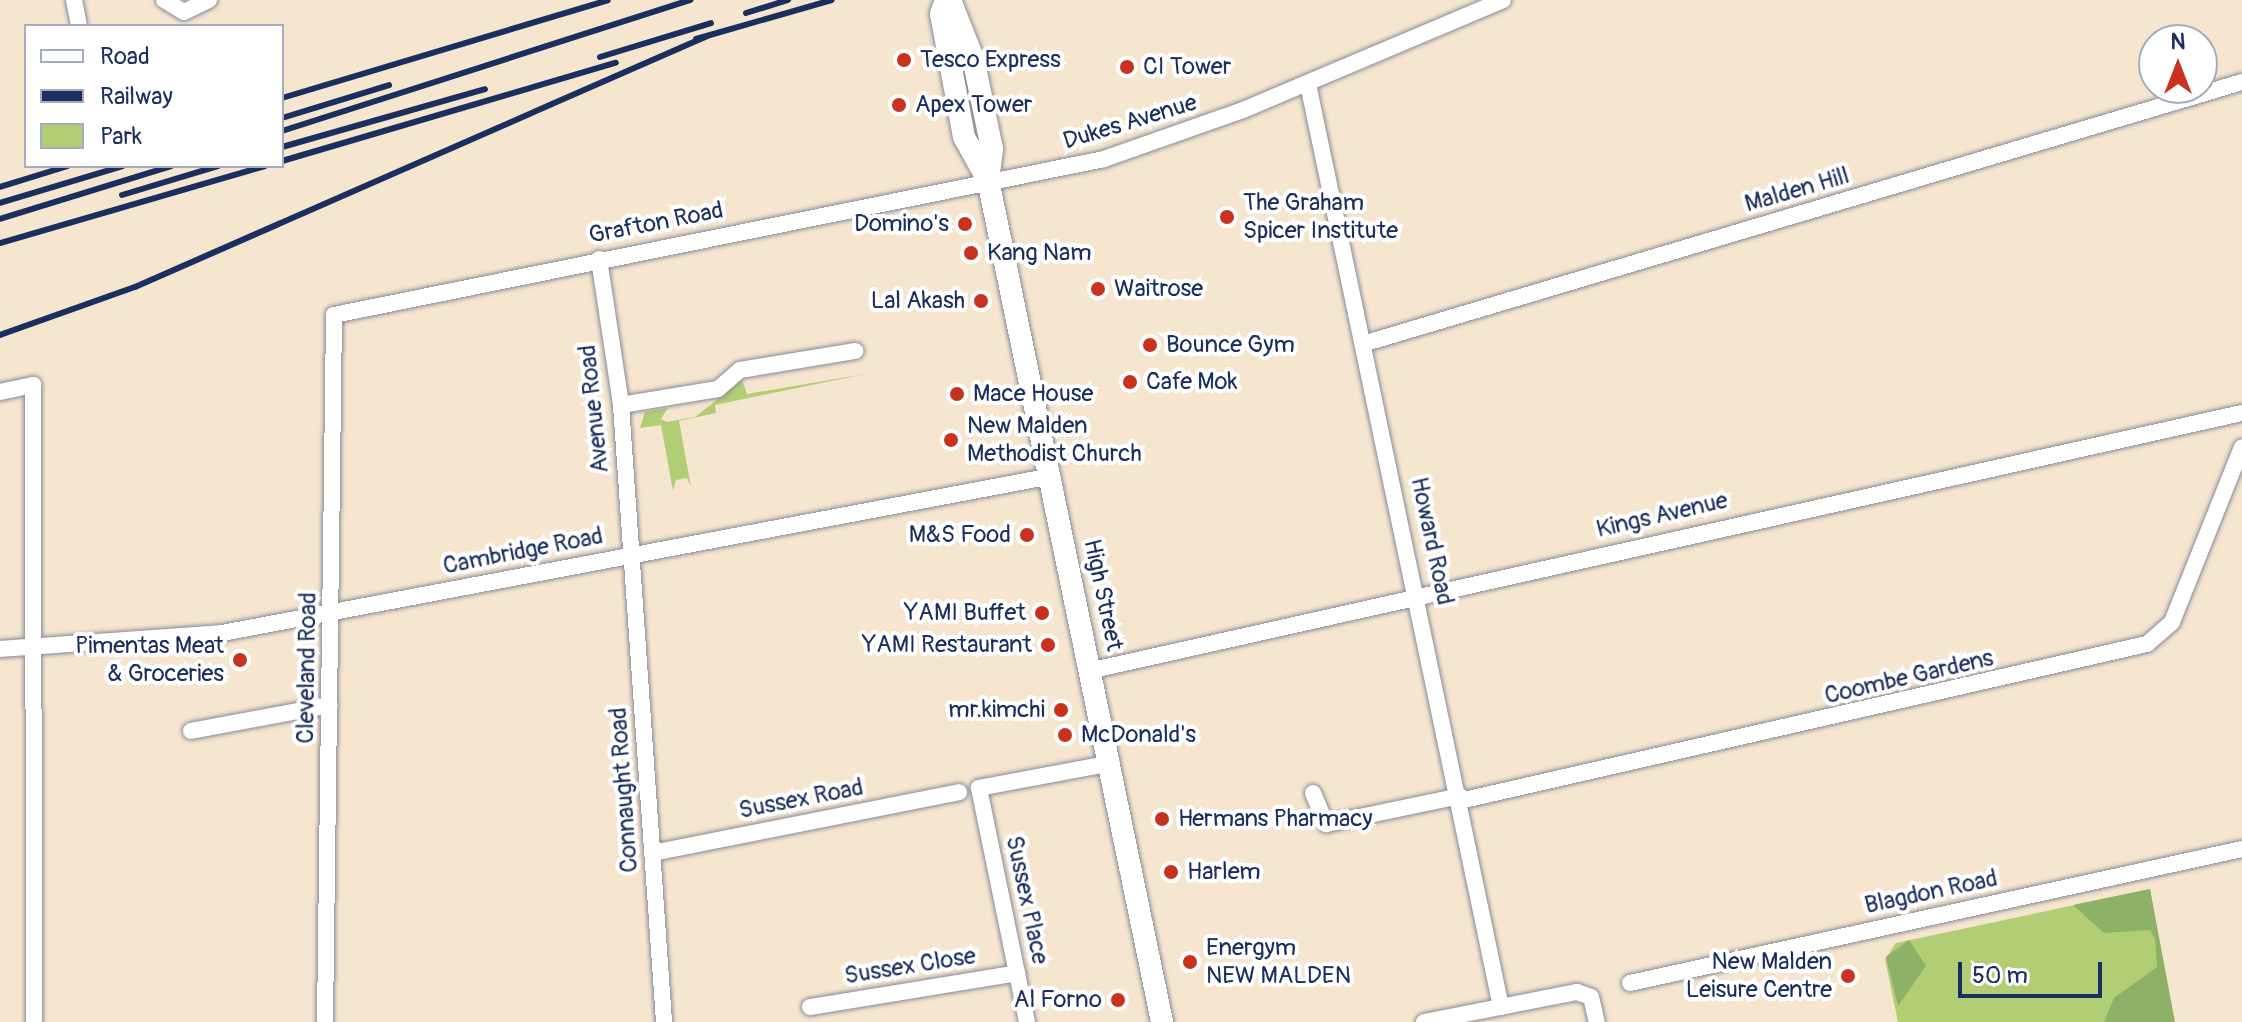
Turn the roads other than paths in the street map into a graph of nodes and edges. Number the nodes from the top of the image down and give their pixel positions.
1 (74, 0) edge
2 (164, 0) edge
3 (209, 0) edge
4 (948, 0) edge
5 (1503, 0) edge
6 (79, 24) edge
7 (2242, 82) edge
8 (1308, 84) junction
9 (988, 180) junction
10 (599, 259) junction
11 (334, 315) joint
12 (1366, 343) junction
13 (855, 351) dead end
14 (0, 392) edge
15 (621, 405) junction
16 (2242, 413) edge
17 (2242, 447) edge
18 (1052, 476) junction
19 (631, 555) junction
20 (1420, 596) junction
21 (332, 611) junction
22 (33, 648) junction
23 (0, 649) edge
24 (1093, 670) junction
25 (330, 705) junction
26 (191, 731) dead end
27 (1112, 763) junction
28 (959, 792) dead end
29 (1313, 793) dead end
30 (1462, 798) junction
31 (2242, 849) edge
32 (652, 853) junction
33 (1017, 973) junction
34 (1630, 983) dead end
35 (810, 1007) dead end
36 (1501, 1007) junction
37 (34, 1022) edge
38 (325, 1022) edge
39 (664, 1022) edge
40 (1027, 1022) edge
41 (1162, 1022) edge
42 (1424, 1022) edge
43 (1597, 1022) edge

1 - 6 street
2 - 3 street
4 - 9 main road, High Street
5 - 8 street, Dukes Avenue
7 - 12 street, Malden Hill
8 - 9 street, Dukes Avenue
8 - 12 street, Howard Road
9 - 10 street, Grafton Road
9 - 18 main road, High Street
10 - 11 street, Grafton Road
10 - 15 street, Avenue Road
11 - 21 street, Cleveland Road
12 - 20 street, Howard Road
13 - 15 street
14 - 22 street
15 - 19 street, Avenue Road
16 - 20 street, Kings Avenue
17 - 30 street, Coombe Gardens
18 - 19 street, Cambridge Road
18 - 24 main road, High Street
19 - 21 street, Cambridge Road
19 - 32 street, Connaught Road
20 - 24 street, Kings Avenue
20 - 30 street, Howard Road
21 - 22 street, Cambridge Road
21 - 25 street, Cleveland Road
22 - 23 street, Cambridge Road
22 - 37 street
24 - 27 main road, High Street
25 - 26 street
25 - 38 street, Cleveland Road
27 - 33 street, Sussex Place
27 - 41 main road, High Street
28 - 32 street, Sussex Road
29 - 30 street, Coombe Gardens
30 - 36 street, Howard Road
31 - 34 street, Blagdon Road
32 - 39 street, Connaught Road
33 - 35 street, Sussex Close
33 - 40 street, Sussex Place
36 - 42 street
36 - 43 street

